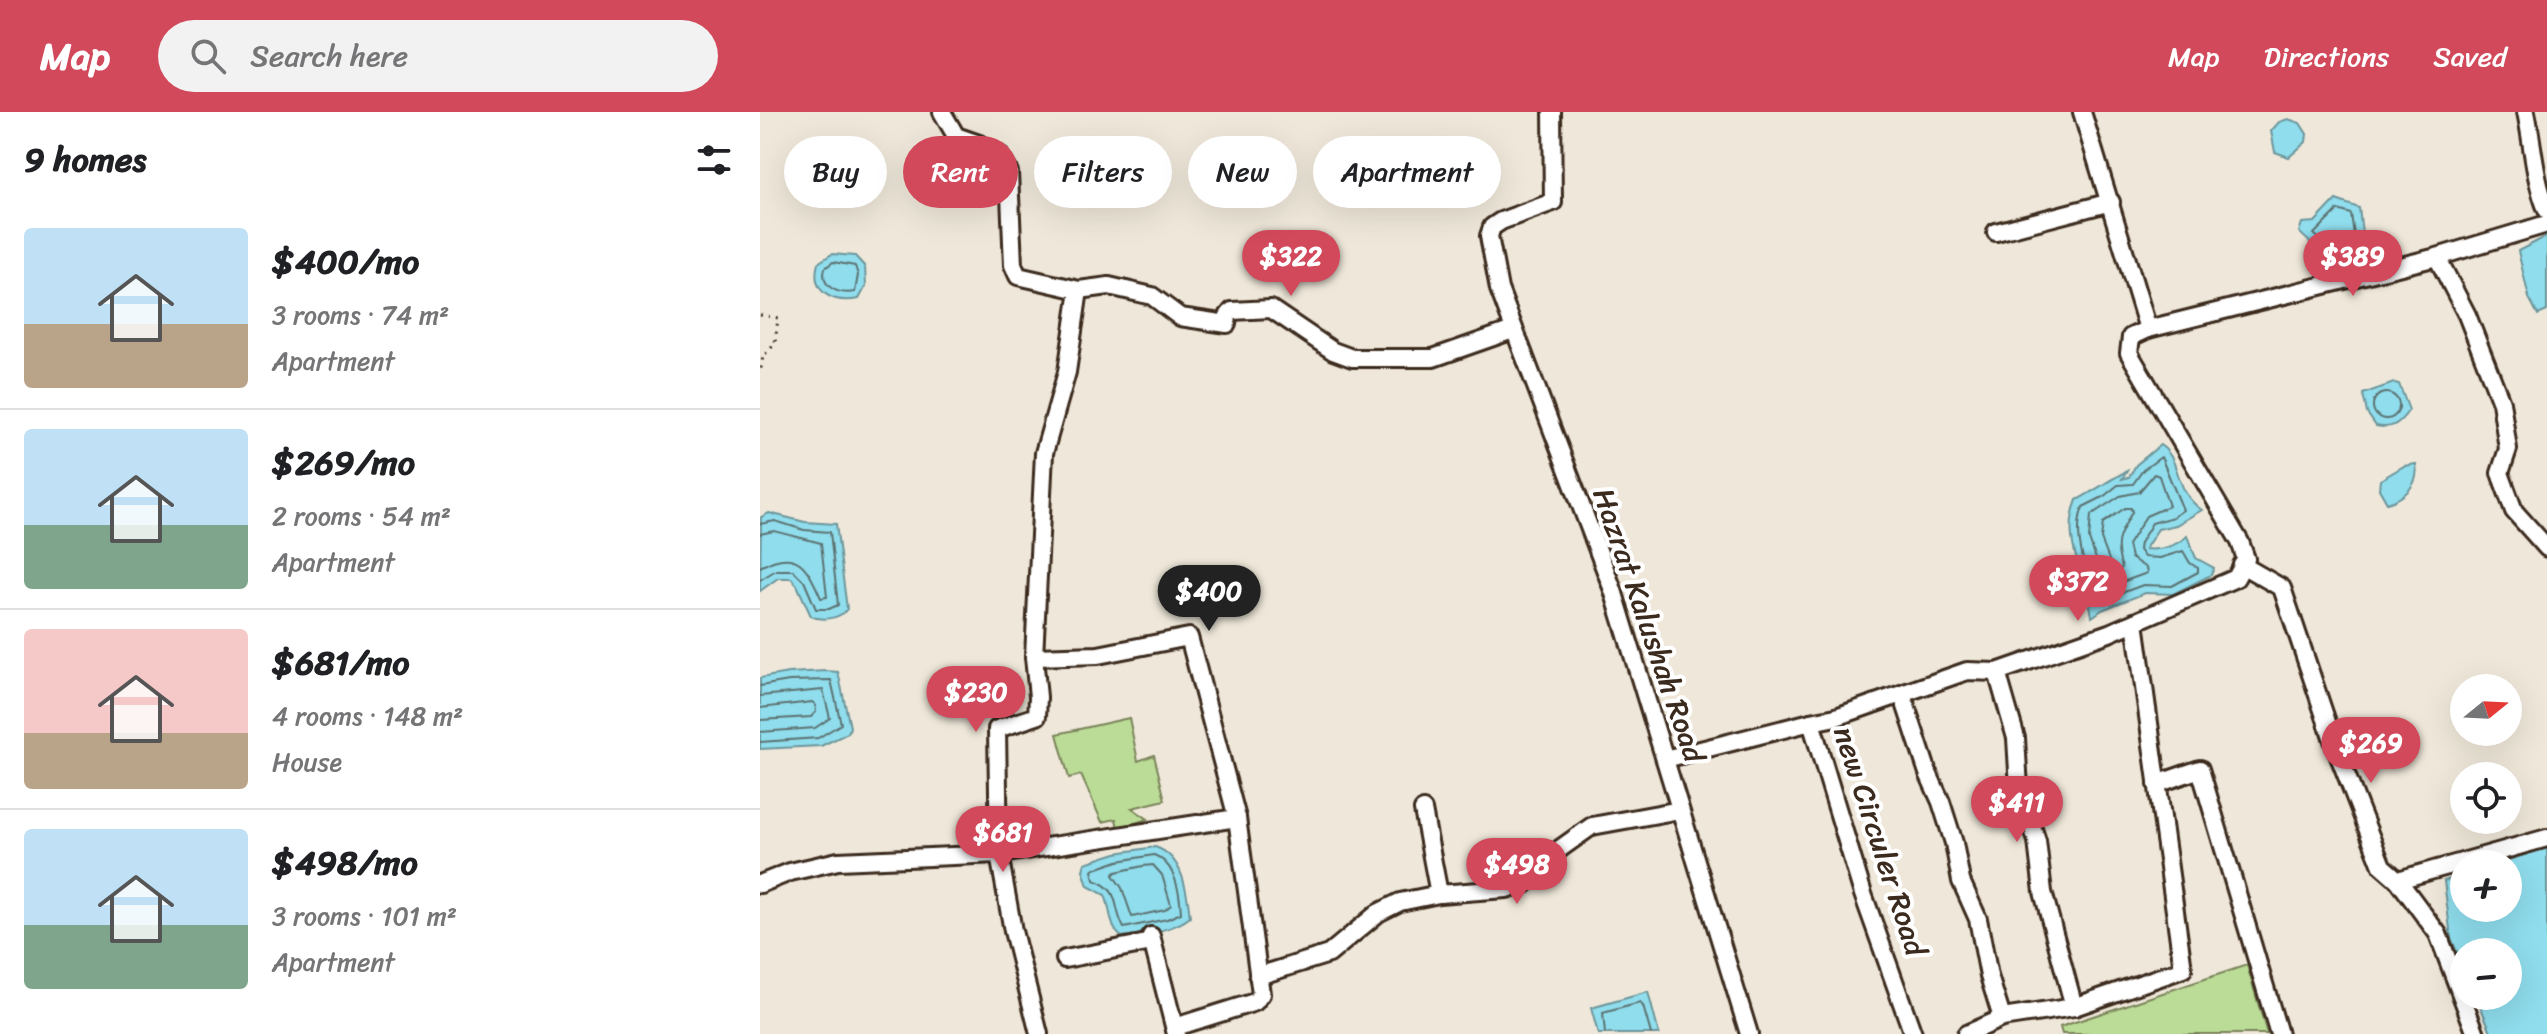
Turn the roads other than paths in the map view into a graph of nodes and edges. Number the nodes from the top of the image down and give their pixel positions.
1 (942, 112) edge
2 (1552, 112) edge
3 (2082, 112) edge
4 (2526, 112) edge
5 (2111, 202) junction
6 (2547, 210) edge
7 (2547, 224) edge
8 (1996, 232) dead end
9 (2437, 257) junction
10 (1079, 290) junction
11 (2148, 329) junction
12 (1513, 330) junction
13 (2547, 548) edge
14 (2242, 565) junction
15 (2135, 622) junction
16 (1034, 657) junction
17 (1997, 672) junction
18 (1902, 694) junction
19 (1811, 722) junction
20 (1665, 759) junction
21 (2157, 784) junction
22 (1423, 810) dead end
23 (1680, 810) junction
24 (1237, 818) junction
25 (2547, 838) edge
26 (999, 854) junction
27 (2398, 880) junction
28 (760, 884) edge
29 (1439, 894) junction
30 (1065, 959) dead end
31 (1258, 976) junction
32 (2074, 1007) junction
33 (2002, 1018) junction
34 (1176, 1031) edge
35 (1039, 1034) edge
36 (1749, 1034) edge
37 (1913, 1034) edge
38 (1966, 1034) edge
39 (2279, 1034) edge
40 (2476, 1034) edge

1 - 10 street
2 - 12 street, Hazrat Kalushah Road
3 - 5 street
4 - 6 street
5 - 8 street
5 - 11 street
7 - 9 street
9 - 11 street
9 - 13 street
10 - 12 street
10 - 16 street
11 - 14 street
12 - 20 street, Hazrat Kalushah Road
14 - 15 street, new Circuler Road
14 - 27 street
15 - 17 street, new Circuler Road
15 - 21 street
16 - 24 street
16 - 26 street
17 - 18 street, new Circuler Road
17 - 32 street
18 - 19 street, new Circuler Road
18 - 33 street
19 - 20 street
19 - 37 street, new Circuler Road
20 - 23 street, Hazrat Kalushah Road
21 - 32 street
21 - 39 street
22 - 29 street
23 - 29 street
23 - 36 street, Hazrat Kalushah Road
24 - 26 street
24 - 31 street
25 - 27 street
26 - 28 street
26 - 35 street
27 - 40 street
29 - 31 street
30 - 34 street
31 - 34 street
32 - 33 street
33 - 38 street

